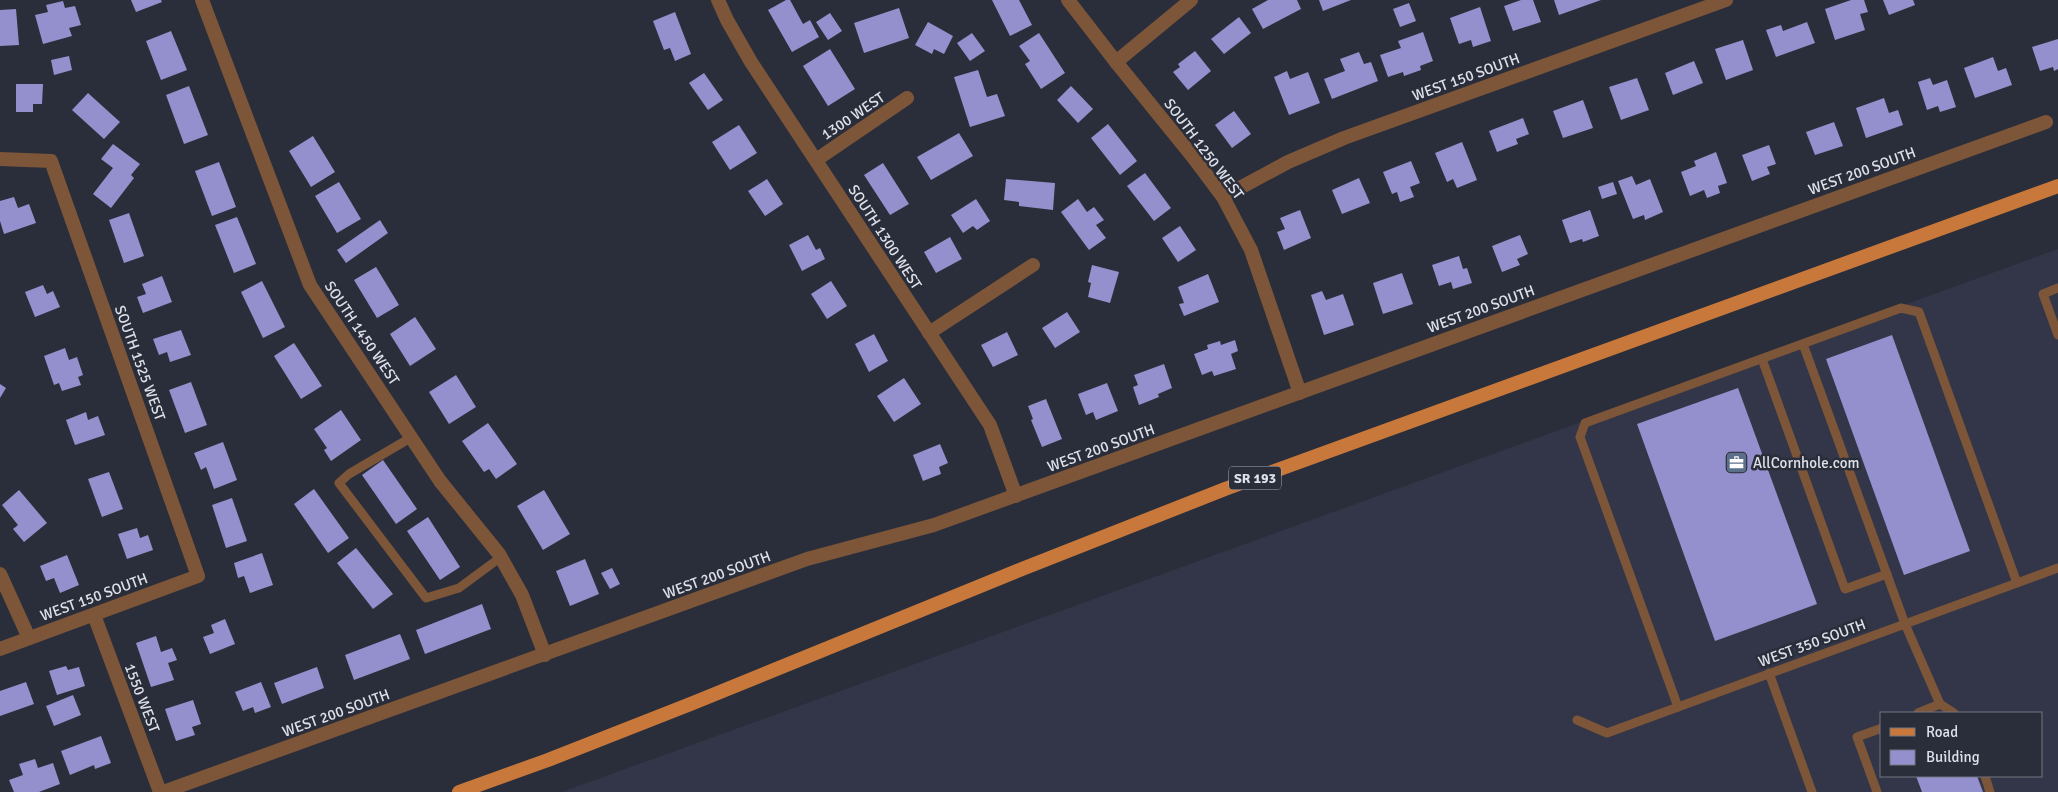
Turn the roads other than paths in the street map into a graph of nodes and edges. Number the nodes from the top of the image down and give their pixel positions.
1 (202, 0) edge
2 (718, 0) edge
3 (1068, 0) edge
4 (1190, 0) edge
5 (1726, 0) edge
6 (1116, 62) junction
7 (908, 98) dead end
8 (2046, 122) dead end
9 (0, 159) edge
10 (816, 160) junction
11 (2058, 186) edge
12 (1223, 197) junction
13 (1033, 265) dead end
14 (2058, 288) edge
15 (929, 334) junction
16 (2058, 335) edge
17 (1803, 344) junction
18 (1762, 359) junction
19 (1300, 392) junction
20 (412, 438) junction
21 (1016, 496) junction
22 (501, 558) junction
23 (2058, 568) edge
24 (0, 574) edge
25 (1887, 574) junction
26 (198, 576) joint
27 (2017, 583) junction
28 (94, 615) junction
29 (1905, 624) junction
30 (29, 638) junction
31 (0, 649) edge
32 (545, 656) junction
33 (1769, 673) junction
34 (1940, 704) junction
35 (1678, 707) junction
36 (1920, 712) edge
37 (1952, 712) edge
38 (1577, 720) dead end
39 (1880, 729) edge
40 (1984, 777) edge
41 (162, 792) edge
42 (459, 792) edge
43 (1812, 792) edge
44 (1877, 792) edge
45 (1990, 792) edge

1 - 20 street, SOUTH 1450 WEST
2 - 10 street, SOUTH 1300 WEST
3 - 6 street, SOUTH 1250 WEST
4 - 6 street
5 - 12 street, WEST 150 SOUTH
6 - 12 street, SOUTH 1250 WEST
7 - 10 street, 1300 WEST
8 - 19 street, WEST 200 SOUTH
9 - 26 street, SOUTH 1525 WEST
10 - 15 street, SOUTH 1300 WEST
11 - 42 main road, SR 193
12 - 19 street, SOUTH 1250 WEST
13 - 15 street
14 - 16 lane
15 - 21 street, SOUTH 1300 WEST
17 - 18 lane
17 - 25 lane
17 - 27 lane
18 - 25 lane
18 - 35 lane
19 - 21 street, WEST 200 SOUTH
20 - 22 street, SOUTH 1450 WEST
20 - 22 lane
21 - 32 street, WEST 200 SOUTH
22 - 32 street, SOUTH 1450 WEST
23 - 27 lane, WEST 350 SOUTH
24 - 30 street
25 - 29 lane
26 - 28 street, WEST 150 SOUTH
27 - 29 lane, WEST 350 SOUTH
28 - 30 street, WEST 150 SOUTH
28 - 41 street, 1550 WEST
29 - 33 lane, WEST 350 SOUTH
29 - 34 lane
30 - 31 street, WEST 150 SOUTH
32 - 41 street, WEST 200 SOUTH
33 - 35 lane, WEST 350 SOUTH
33 - 43 lane
34 - 36 lane
34 - 37 lane
35 - 38 lane, WEST 350 SOUTH
39 - 44 lane
40 - 45 lane

